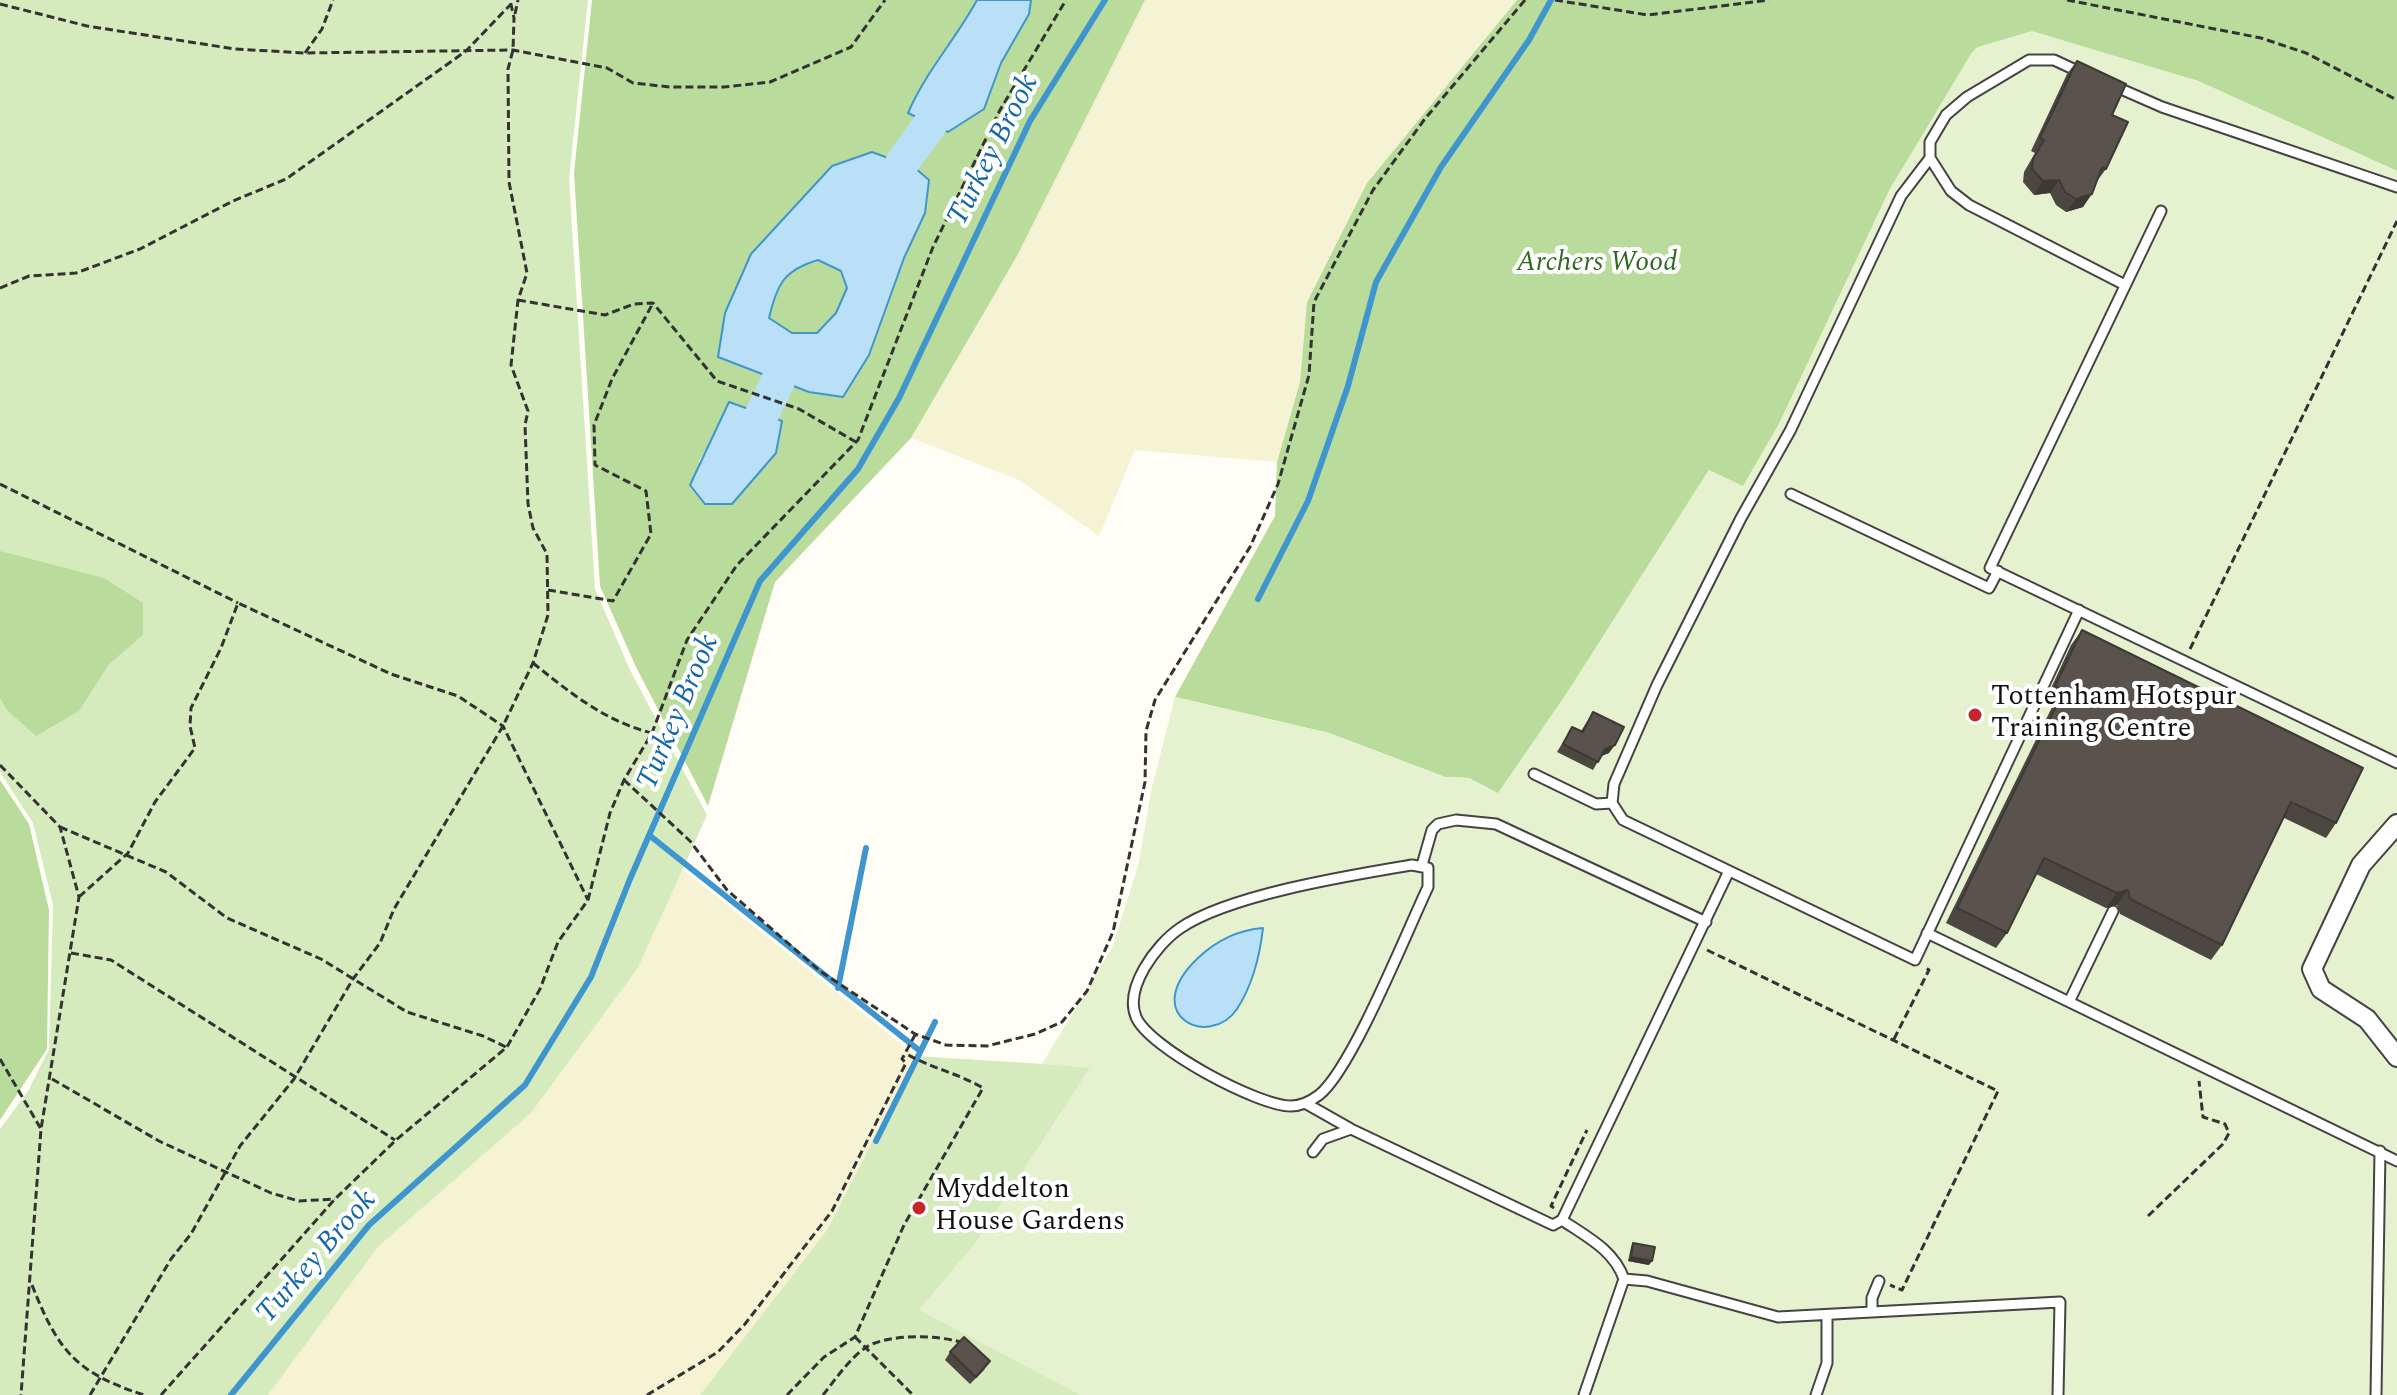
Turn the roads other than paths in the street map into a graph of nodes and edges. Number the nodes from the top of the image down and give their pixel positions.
1 (1930, 158) junction
2 (2397, 187) edge
3 (2161, 211) dead end
4 (2125, 285) junction
5 (1791, 494) dead end
6 (1998, 571) junction
7 (2079, 610) junction
8 (2397, 763) edge
9 (1534, 774) dead end
10 (1612, 803) junction
11 (2397, 824) edge
12 (1422, 865) junction
13 (1728, 873) junction
14 (2113, 911) edge
15 (1706, 922) junction
16 (1927, 933) junction
17 (2069, 1002) junction
18 (2397, 1057) edge
19 (1305, 1103) junction
20 (1351, 1129) junction
21 (2380, 1151) junction
22 (1313, 1152) dead end
23 (2397, 1161) edge
24 (1564, 1217) junction
25 (1624, 1279) junction
26 (1879, 1281) road end
27 (1872, 1311) junction
28 (1827, 1315) junction
29 (1584, 1395) edge
30 (1816, 1395) edge
31 (2058, 1395) edge
32 (2376, 1395) edge

1 - 2 lane
1 - 4 lane
1 - 10 lane
3 - 4 lane
4 - 6 lane
5 - 6 lane
6 - 7 lane
7 - 8 lane
7 - 16 lane
9 - 10 lane
10 - 13 lane
11 - 18 street
12 - 15 lane
12 - 19 lane
12 - 19 lane
13 - 15 lane
13 - 16 lane
14 - 17 lane
15 - 24 lane
16 - 17 lane
17 - 21 lane
19 - 20 lane
20 - 22 lane
20 - 24 lane
21 - 23 lane
21 - 32 lane
24 - 25 lane
25 - 28 lane
25 - 29 lane
26 - 27 lane
27 - 28 lane
27 - 31 lane
28 - 30 lane

